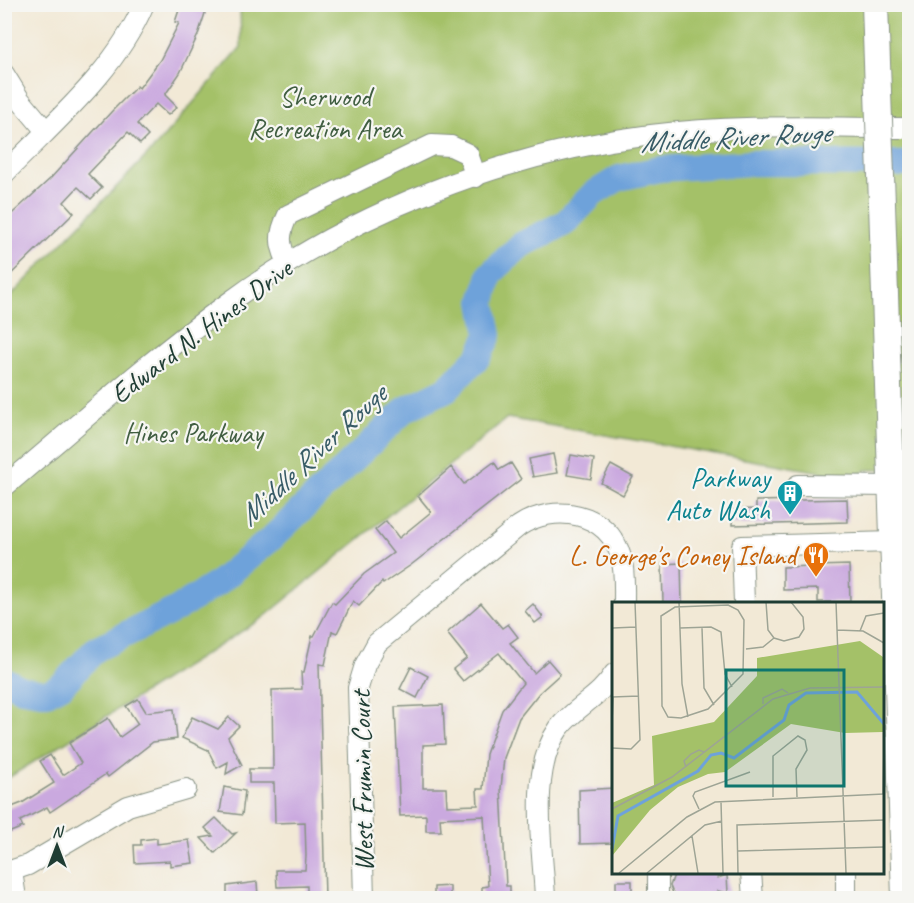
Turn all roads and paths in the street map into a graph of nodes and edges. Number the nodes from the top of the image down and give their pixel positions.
1 (144, 4) edge
2 (875, 4) edge
3 (4, 74) edge
4 (909, 128) edge
5 (46, 131) junction
6 (4, 174) edge
7 (476, 177) junction
8 (288, 263) junction
9 (798, 485) dead end
10 (891, 486) junction
11 (4, 487) edge
12 (901, 512) edge
13 (893, 542) junction
14 (624, 602) edge
15 (744, 602) edge
16 (889, 631) edge
17 (903, 671) edge
18 (612, 676) edge
19 (891, 761) edge
20 (186, 789) dead end
21 (905, 796) edge
22 (8, 872) edge
23 (658, 873) edge
24 (751, 873) edge
25 (846, 873) edge
26 (16, 898) edge
27 (364, 898) edge
28 (544, 898) edge
29 (658, 898) edge
30 (753, 898) edge
31 (846, 898) edge
32 (905, 898) edge

1 - 5 street
2 - 10 main road, bridge
3 - 5 street
4 - 7 street, Edward N. Hines Drive
5 - 6 street
7 - 8 street, Edward N. Hines Drive
7 - 8 street
8 - 11 street, Edward N. Hines Drive
9 - 10 street
10 - 12 main road
12 - 13 main road
13 - 15 street
13 - 16 main road
14 - 27 street, West Frumin Court
16 - 17 main road
17 - 19 main road
18 - 28 street
19 - 21 main road
20 - 22 street
21 - 32 main road
22 - 26 street
23 - 29 street
24 - 30 street
25 - 31 street

